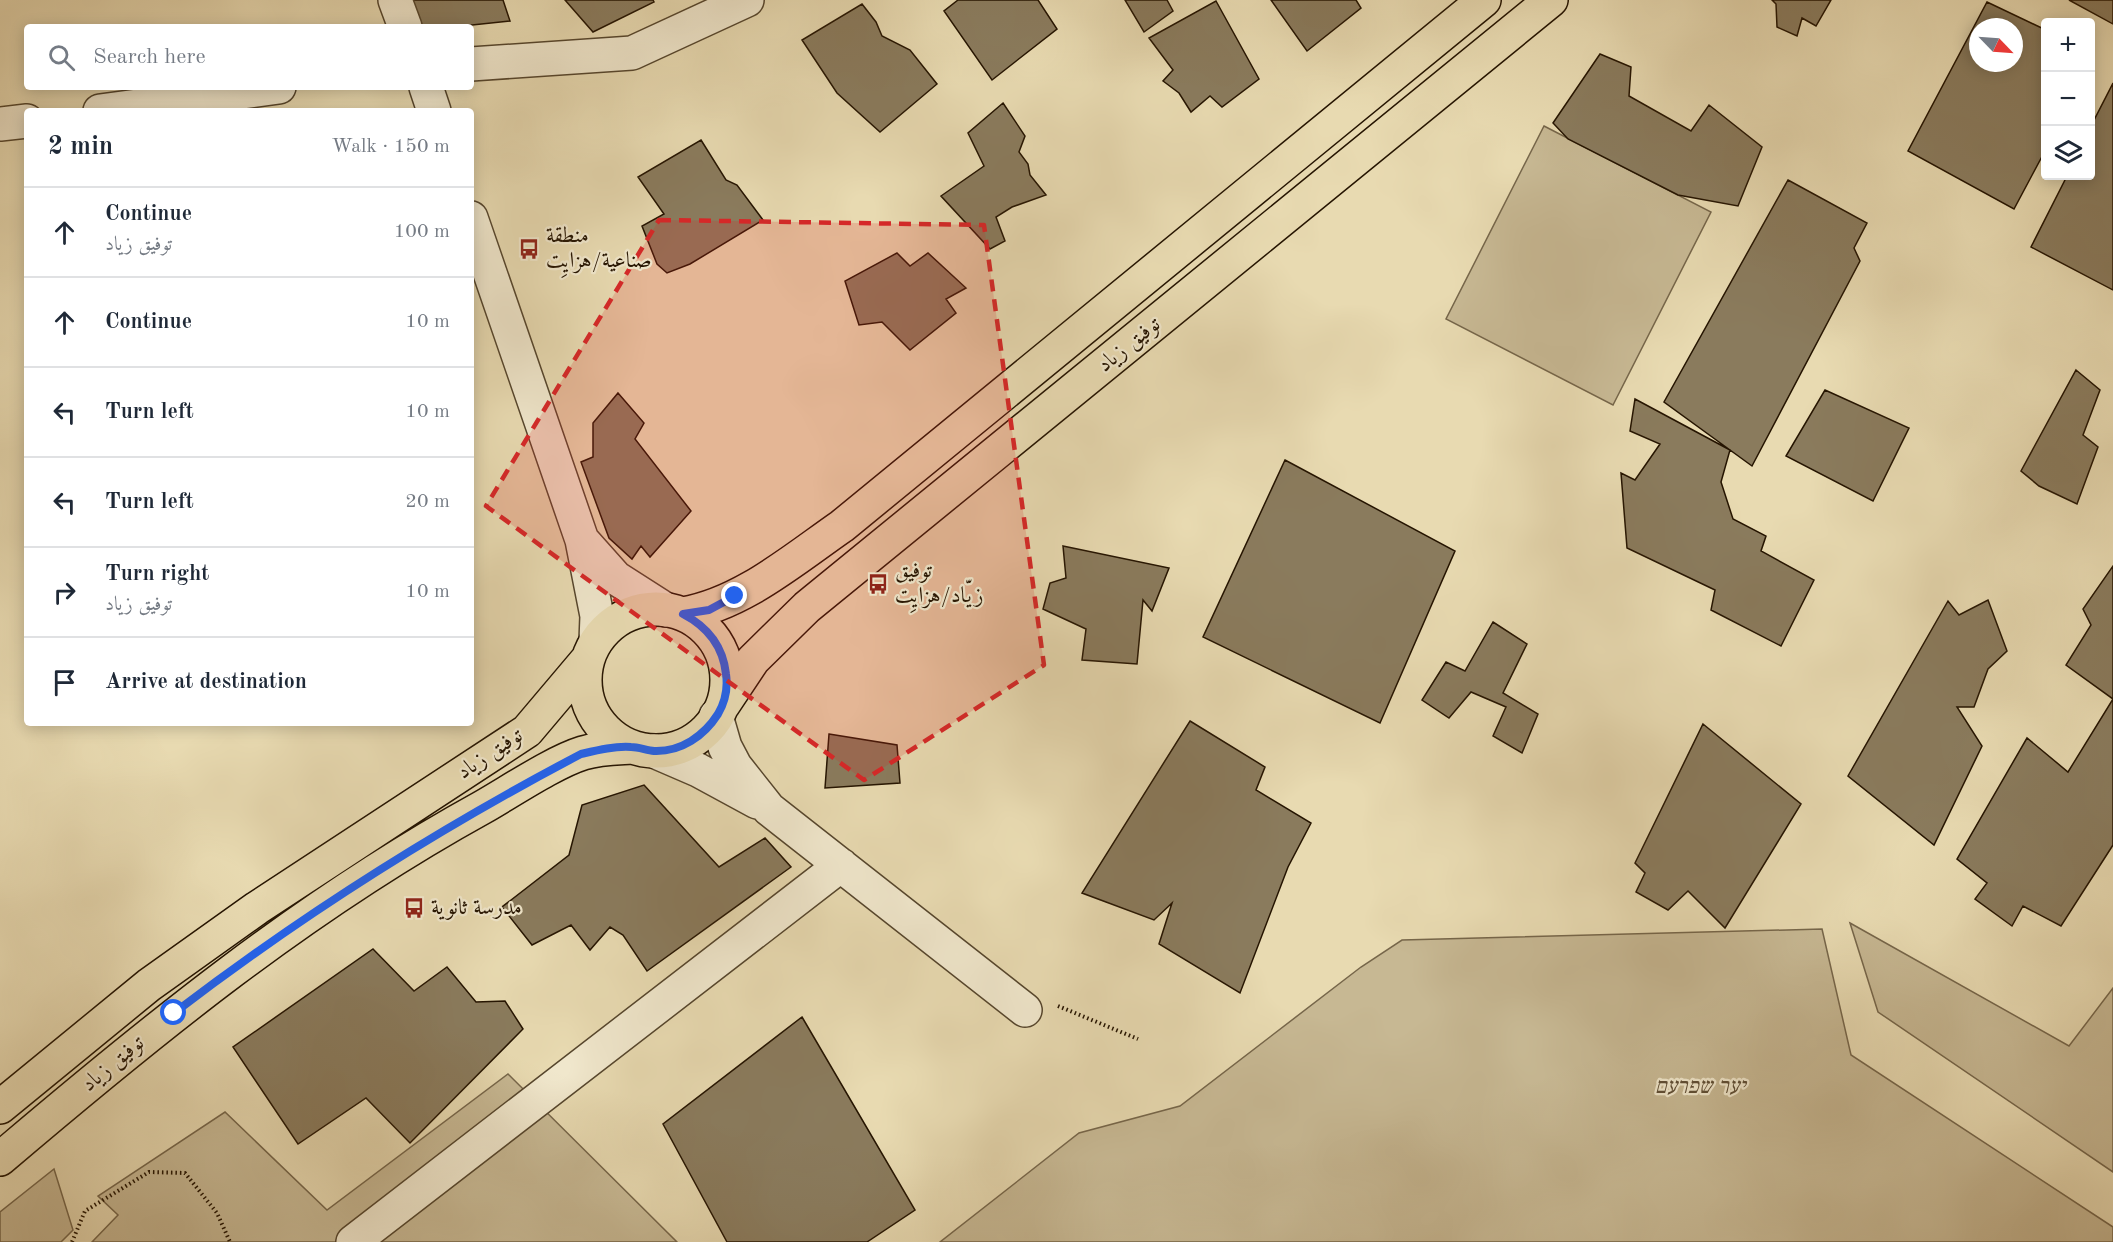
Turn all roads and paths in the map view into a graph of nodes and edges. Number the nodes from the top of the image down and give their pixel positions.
1 (395, 0) edge
2 (747, 0) edge
3 (1484, 0) edge
4 (1551, 0) edge
5 (404, 24) edge
6 (474, 64) edge
7 (257, 90) edge
8 (427, 90) edge
9 (122, 108) edge
10 (433, 108) edge
11 (24, 121) edge
12 (0, 124) edge
13 (474, 227) edge
14 (582, 540) junction
15 (675, 612) junction
16 (592, 651) junction
17 (719, 711) junction
18 (643, 749) junction
19 (770, 809) junction
20 (841, 866) junction
21 (1025, 1010) joint
22 (1138, 1039) dead end
23 (0, 1107) edge
24 (0, 1159) edge
25 (72, 1242) edge
26 (230, 1242) edge
27 (353, 1242) edge

1 - 5 street
2 - 6 street
3 - 15 main road, توفيق زياد
4 - 17 main road, توفيق زياد
7 - 9 street
8 - 10 street
11 - 12 street
13 - 14 street
14 - 15 street
14 - 16 street
15 - 16 main road
15 - 17 main road
16 - 18 main road
16 - 23 main road, توفيق زياد
17 - 18 main road
17 - 19 street
18 - 19 street
18 - 24 main road, توفيق زياد
19 - 20 street
20 - 21 street
20 - 27 street
21 - 22 path
25 - 26 path

